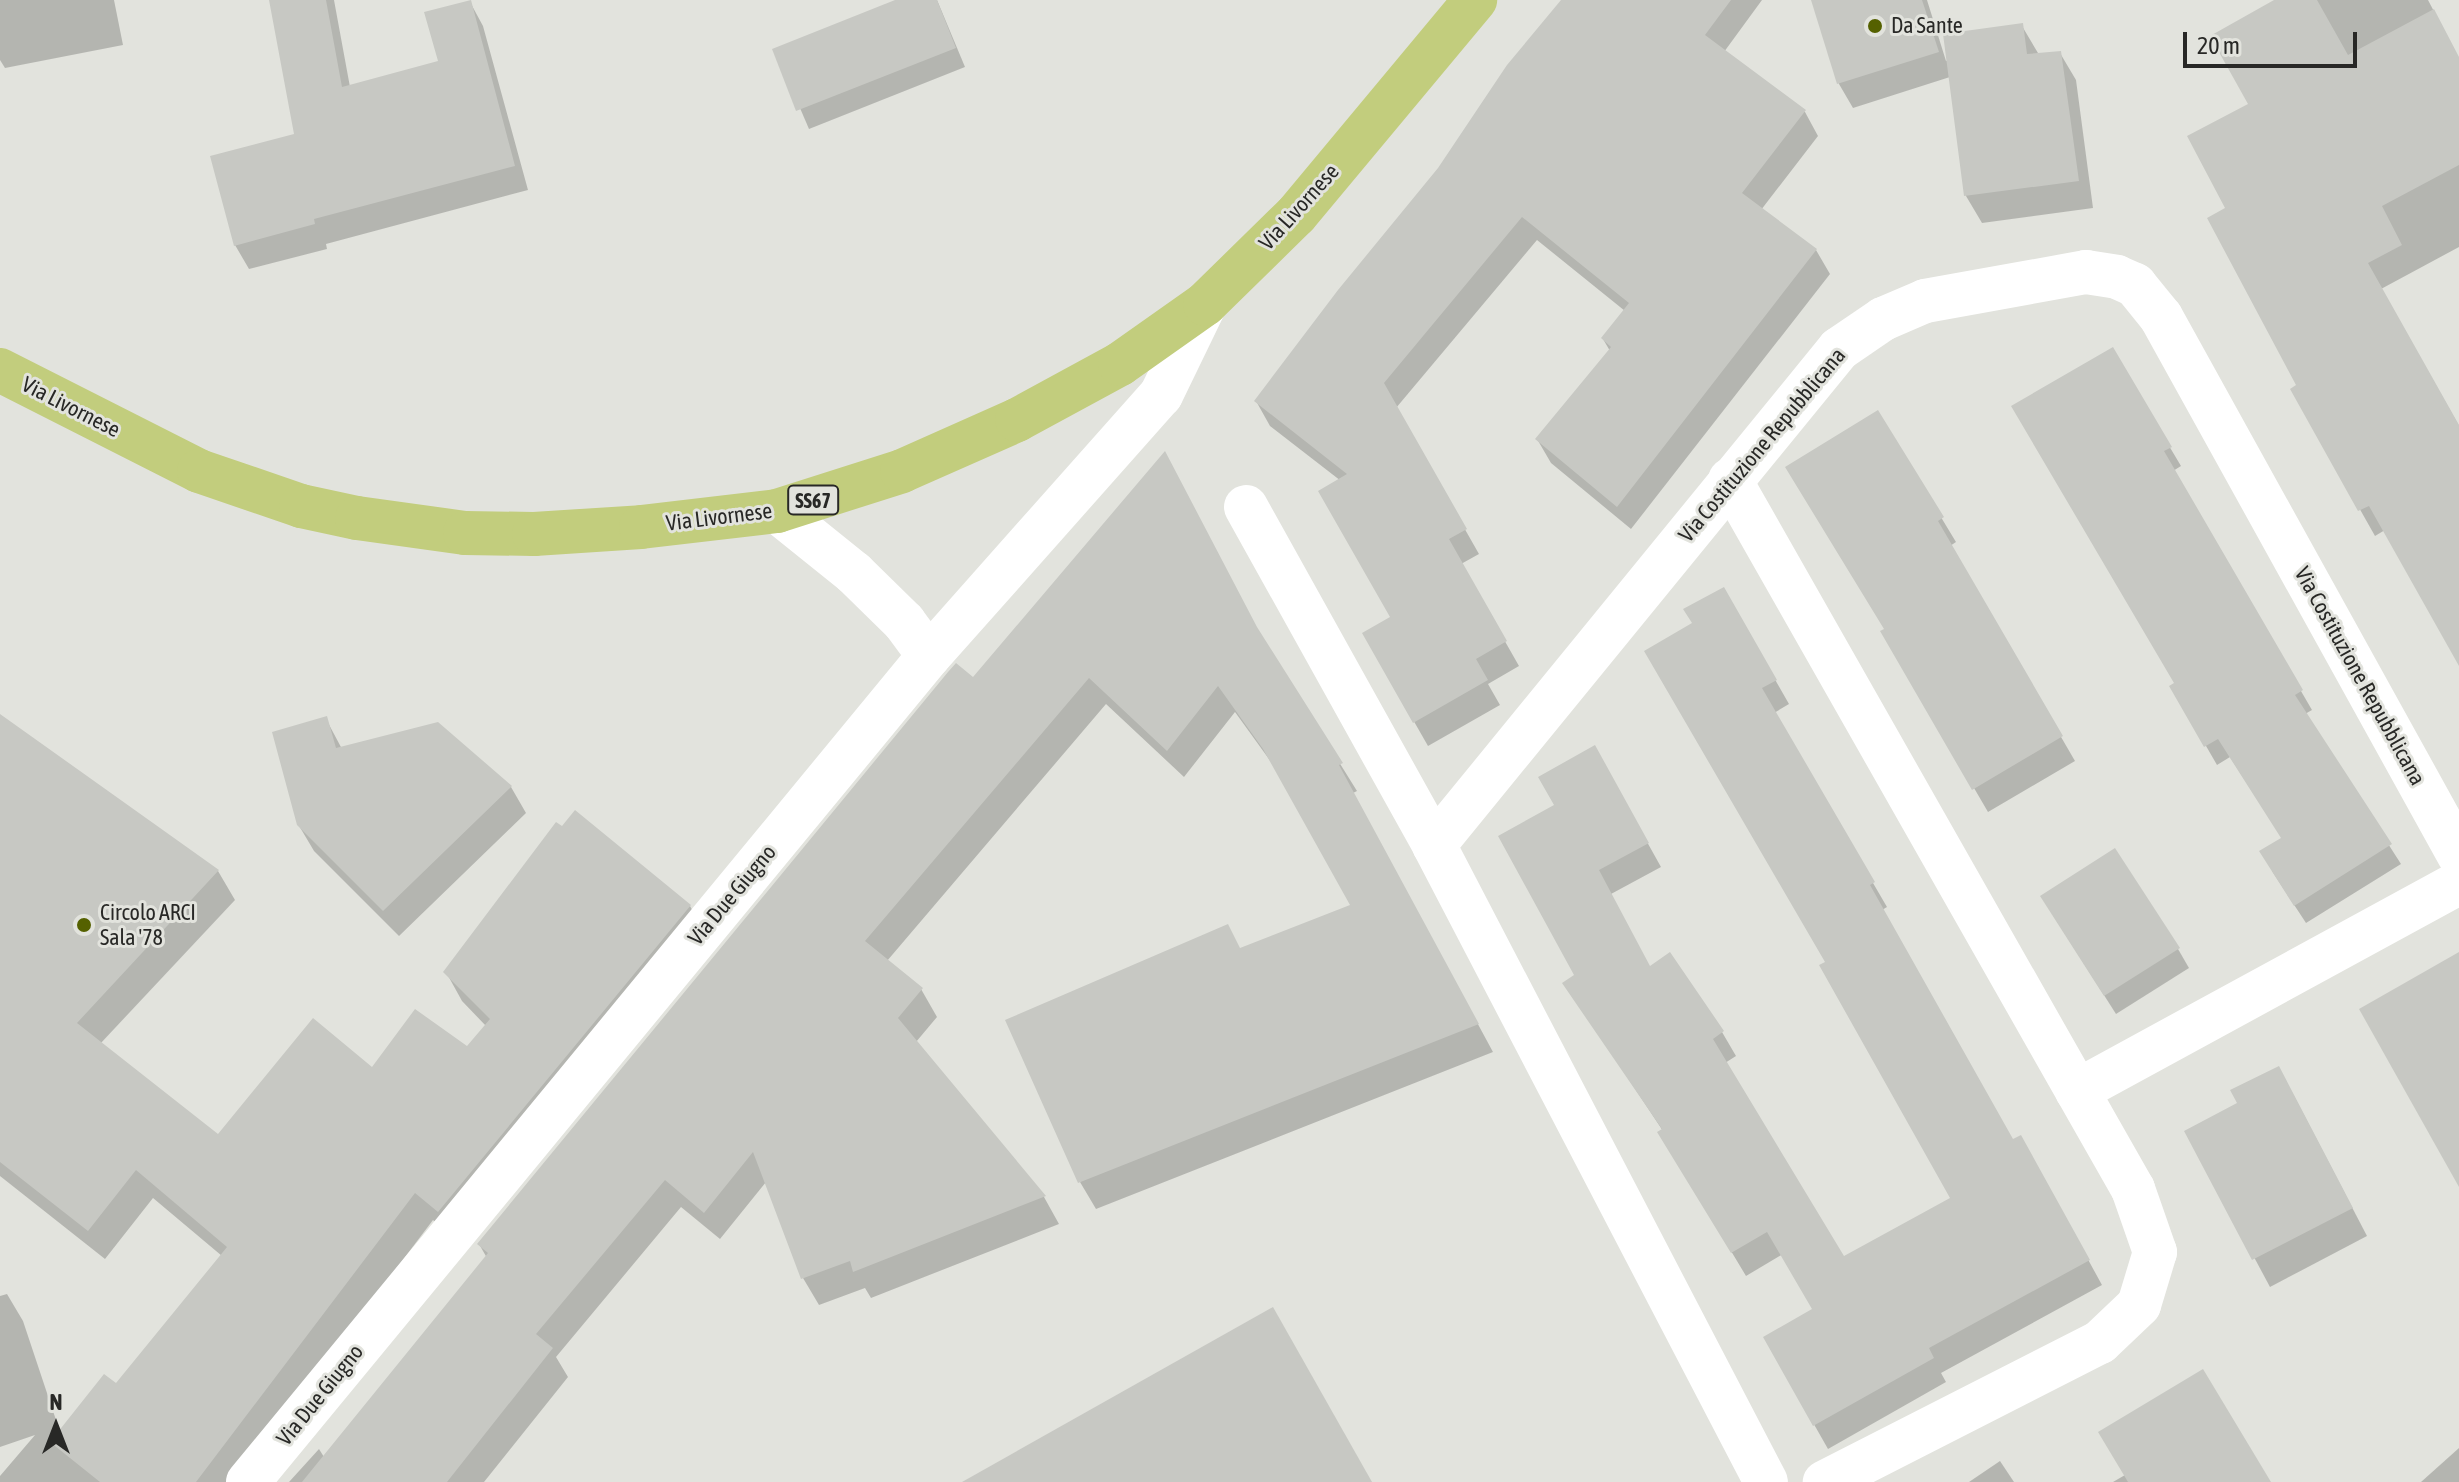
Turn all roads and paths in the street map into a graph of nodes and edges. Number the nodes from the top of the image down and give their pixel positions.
1 (1475, 0) edge
2 (1205, 304) junction
3 (0, 370) edge
4 (1730, 480) junction
5 (1246, 507) dead end
6 (777, 511) junction
7 (929, 656) junction
8 (1434, 845) junction
9 (2459, 855) edge
10 (2459, 883) edge
11 (2077, 1091) junction
12 (248, 1482) edge
13 (1766, 1482) edge
14 (1825, 1482) edge

1 - 2 main road, Via Livornese / SS67
2 - 6 main road, Via Livornese / SS67
2 - 7 street, Via Due Giugno
3 - 6 main road, Via Livornese / SS67
4 - 8 street, Via Costituzione Repubblicana
4 - 9 street, Via Costituzione Repubblicana
4 - 11 street
5 - 8 street
6 - 7 street
7 - 12 street, Via Due Giugno
8 - 13 street
10 - 11 street
11 - 14 street

